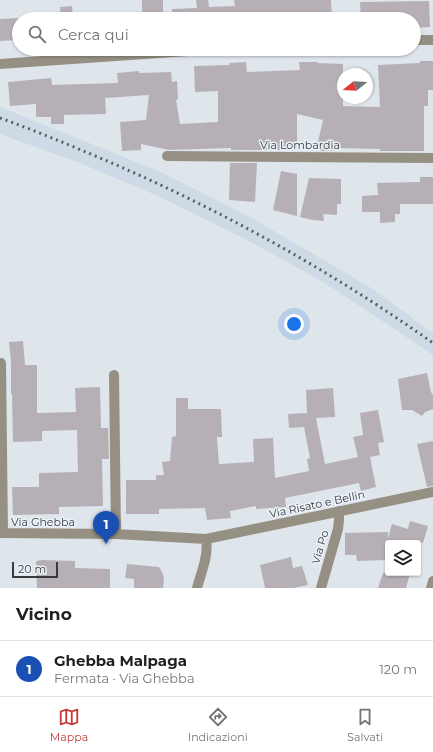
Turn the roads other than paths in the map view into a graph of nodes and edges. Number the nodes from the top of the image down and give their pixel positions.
1 (421, 40) edge
2 (433, 40) edge
3 (116, 56) edge
4 (0, 64) edge
5 (167, 156) dead end
6 (433, 158) edge
7 (1, 363) dead end
8 (114, 375) dead end
9 (433, 492) edge
10 (339, 511) junction
11 (2, 533) edge
12 (116, 534) junction
13 (206, 539) junction
14 (433, 581) edge
15 (197, 588) edge
16 (321, 588) edge
17 (431, 588) edge

1 - 2 street
3 - 4 street
5 - 6 street, Via Lombardia
7 - 11 street
8 - 12 street
9 - 10 street, Via Risato e Bellin
10 - 13 street, Via Risato e Bellin
10 - 16 street, Via Po
11 - 12 street, Via Ghebba
12 - 13 street, Via Ghebba
13 - 15 street
14 - 17 street

